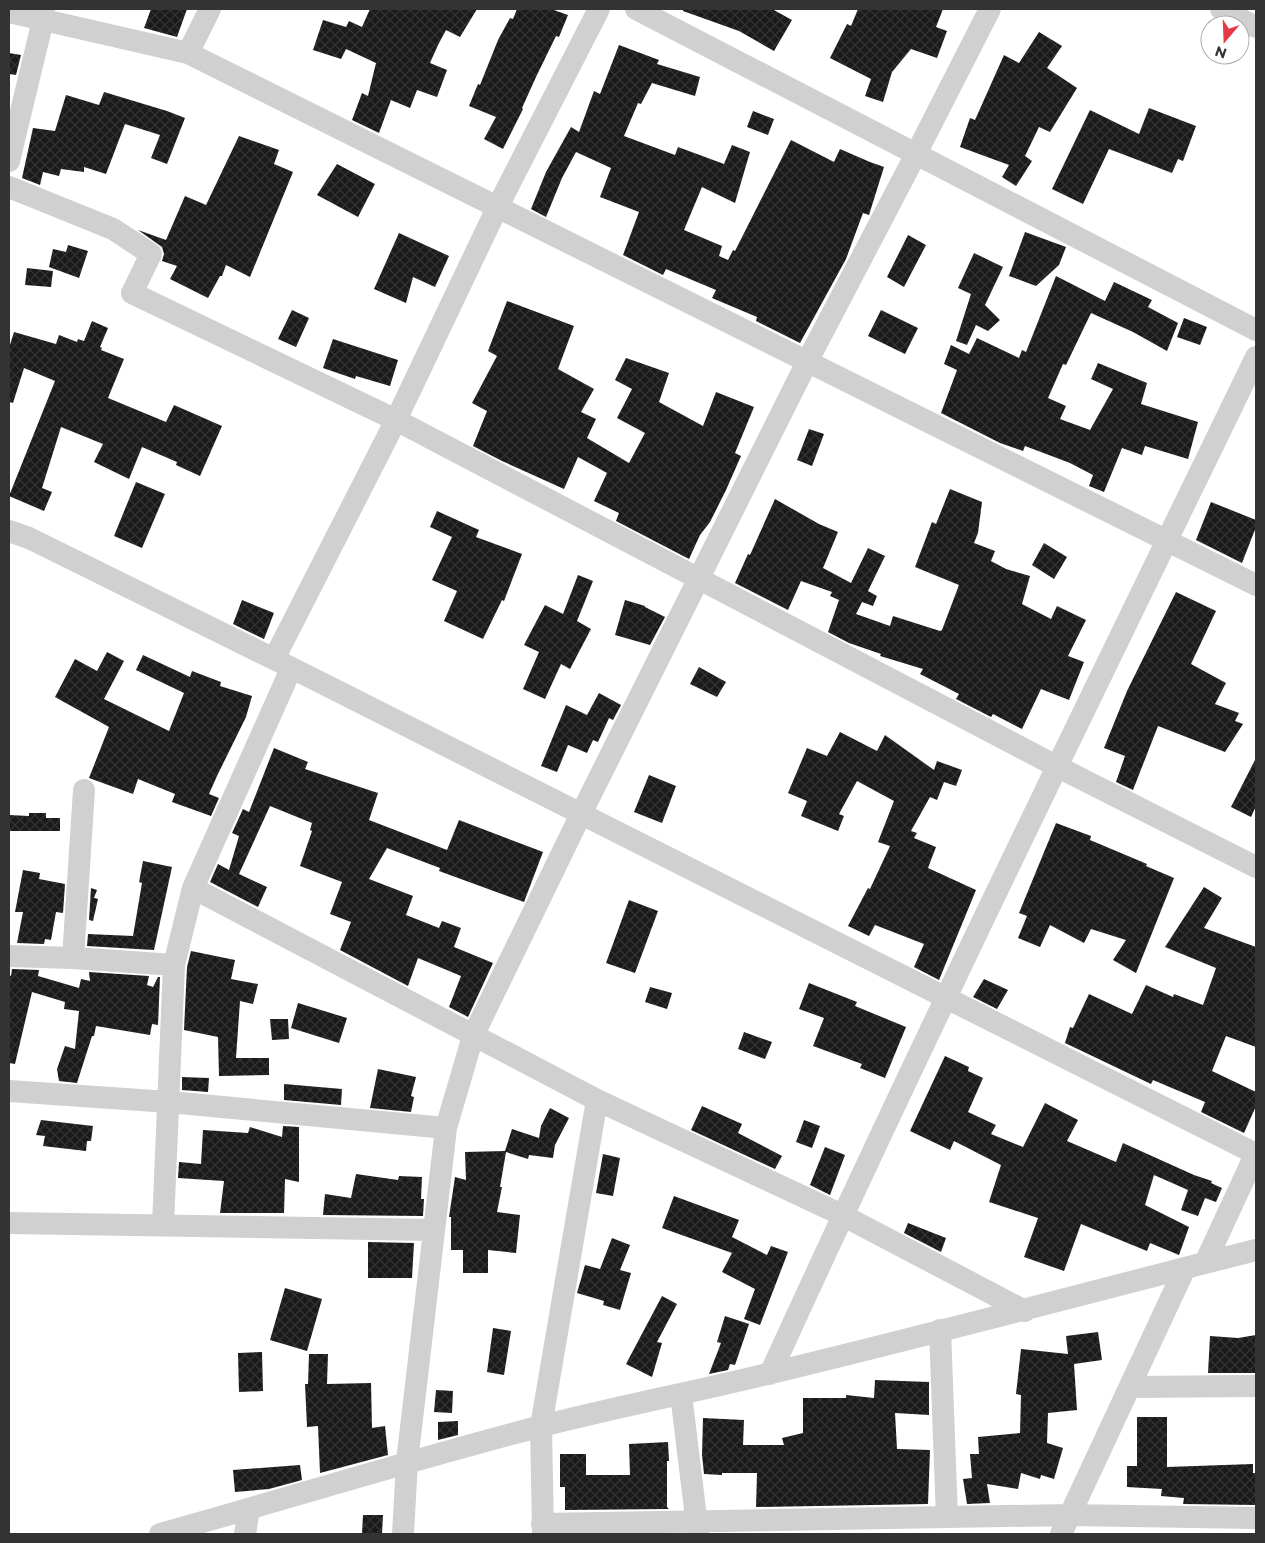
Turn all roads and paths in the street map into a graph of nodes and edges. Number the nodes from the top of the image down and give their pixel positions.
1 (210, 9) edge
2 (599, 9) edge
3 (636, 9) edge
4 (990, 9) edge
5 (1221, 9) edge
6 (9, 12) edge
7 (44, 14) edge
8 (1256, 27) edge
9 (188, 53) junction
10 (916, 154) junction
11 (9, 161) edge
12 (9, 187) edge
13 (497, 208) junction
14 (1256, 330) edge
15 (1256, 357) edge
16 (807, 362) junction
17 (396, 420) junction
18 (9, 531) edge
19 (1167, 540) junction
20 (698, 578) junction
21 (1256, 585) edge
22 (282, 664) junction
23 (1058, 766) junction
24 (84, 790) dead end
25 (581, 814) junction
26 (1256, 867) edge
27 (193, 888) junction
28 (9, 956) edge
29 (72, 958) junction
30 (174, 966) junction
31 (946, 998) junction
32 (473, 1036) junction
33 (9, 1091) edge
34 (597, 1100) junction
35 (169, 1102) junction
36 (446, 1128) junction
37 (1256, 1153) edge
38 (842, 1215) junction
39 (9, 1223) edge
40 (163, 1225) junction
41 (433, 1230) junction
42 (1256, 1250) edge
43 (1195, 1265) junction
44 (1025, 1310) junction
45 (940, 1330) junction
46 (770, 1374) junction
47 (1256, 1386) edge
48 (1131, 1387) junction
49 (681, 1394) junction
50 (541, 1426) junction
51 (407, 1462) junction
52 (249, 1509) junction
53 (947, 1517) junction
54 (1256, 1518) edge
55 (1065, 1524) edge
56 (698, 1528) edge
57 (543, 1529) edge
58 (160, 1534) edge
59 (245, 1534) edge
60 (403, 1534) edge

1 - 9 street
2 - 13 street
3 - 10 street
4 - 10 street
5 - 8 street
6 - 7 street
7 - 9 street
7 - 11 street
9 - 13 street
10 - 14 street
10 - 16 street
12 - 17 street
13 - 16 street
13 - 17 street
15 - 19 street
16 - 19 street
16 - 20 street
17 - 20 street
17 - 22 street
18 - 22 street
19 - 21 street
19 - 23 street
20 - 23 street
20 - 25 street
22 - 25 street
22 - 27 street
23 - 26 street
23 - 31 street
24 - 29 street
25 - 31 street
25 - 32 street
27 - 30 street
27 - 32 street
28 - 29 street
29 - 30 street
30 - 35 street
31 - 37 street
31 - 38 street
32 - 34 street
32 - 36 street
33 - 35 street
34 - 38 street
34 - 50 street
35 - 36 street
35 - 40 street
36 - 41 street
37 - 43 street
38 - 44 street
38 - 46 street
39 - 40 street
40 - 41 street
41 - 51 street
42 - 43 street
43 - 44 street
43 - 48 street
44 - 45 street
45 - 46 street
45 - 53 street
46 - 49 street
47 - 48 street
48 - 55 street
49 - 50 street
49 - 56 street
50 - 51 street
50 - 57 street
51 - 52 street
51 - 60 street
52 - 58 street
52 - 59 street
53 - 55 street
53 - 56 street
54 - 55 street
56 - 57 street

